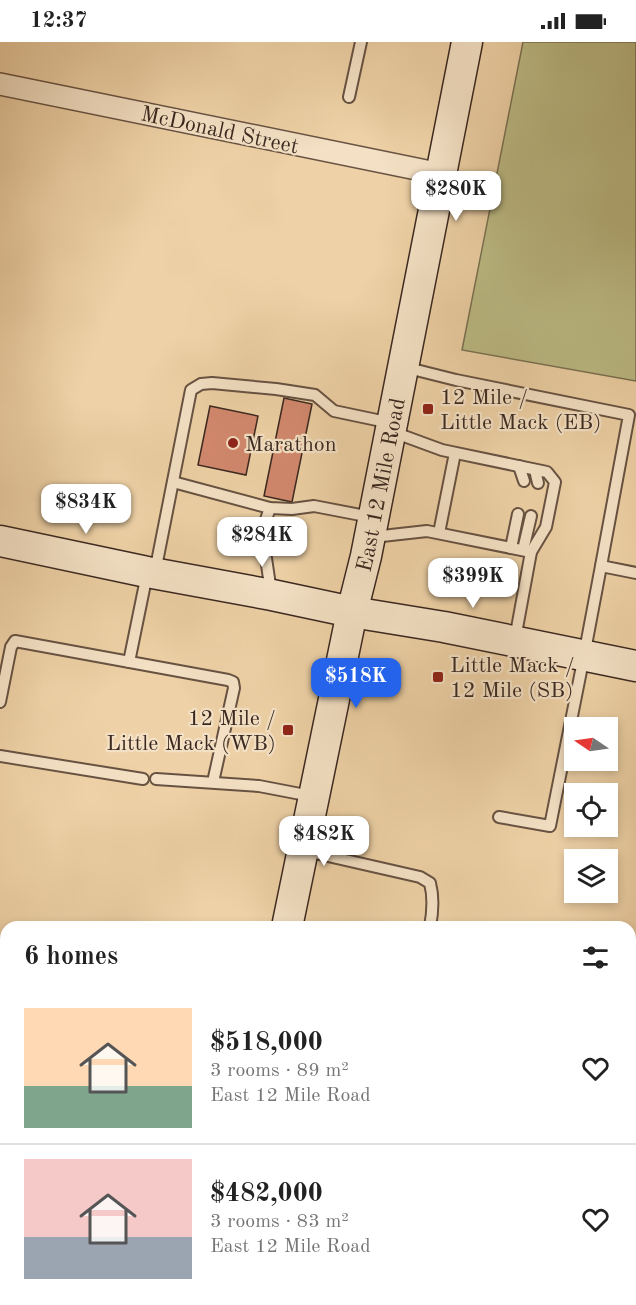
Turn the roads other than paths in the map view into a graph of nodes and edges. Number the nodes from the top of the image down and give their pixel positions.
1 (361, 42) edge
2 (467, 42) edge
3 (0, 84) edge
4 (350, 97) dead end
5 (441, 174) junction
6 (403, 367) junction
7 (633, 411) edge
8 (391, 427) junction
9 (455, 453) junction
10 (519, 466) junction
11 (535, 470) junction
12 (524, 481) dead end
13 (173, 482) junction
14 (538, 483) dead end
15 (270, 508) junction
16 (518, 514) dead end
17 (531, 516) dead end
18 (372, 527) junction
19 (439, 533) junction
20 (0, 541) edge
21 (511, 548) junction
22 (527, 551) junction
23 (601, 566) junction
24 (151, 572) junction
25 (636, 573) edge
26 (272, 595) junction
27 (352, 612) junction
28 (514, 642) junction
29 (584, 656) junction
30 (129, 662) junction
31 (636, 666) edge
32 (0, 702) edge
33 (0, 756) edge
34 (143, 779) dead end
35 (156, 779) dead end
36 (213, 782) junction
37 (314, 797) junction
38 (499, 817) dead end
39 (303, 850) junction
40 (288, 921) edge
41 (431, 921) edge

1 - 4 lane
2 - 5 main road, East 12 Mile Road
3 - 5 street, McDonald Street
5 - 6 main road, East 12 Mile Road
6 - 7 lane
6 - 8 main road, East 12 Mile Road
7 - 23 lane
8 - 9 lane
8 - 13 lane
8 - 18 main road, East 12 Mile Road
9 - 10 lane
9 - 19 lane
10 - 11 lane
10 - 12 lane
11 - 14 lane
11 - 22 lane
13 - 15 lane
13 - 24 lane
15 - 18 lane
15 - 26 lane
16 - 21 lane
17 - 22 lane
18 - 19 lane
18 - 27 main road, East 12 Mile Road
19 - 21 lane
20 - 24 main road
21 - 22 lane
22 - 28 lane
23 - 25 lane
23 - 29 lane
24 - 26 main road
24 - 30 lane
26 - 27 main road
27 - 28 main road
27 - 37 main road, East 12 Mile Road
28 - 29 main road
29 - 31 main road
29 - 38 lane
30 - 32 lane
30 - 36 lane
33 - 34 lane
35 - 36 lane
36 - 37 lane
37 - 39 main road, East 12 Mile Road
39 - 40 main road, East 12 Mile Road
39 - 41 lane

